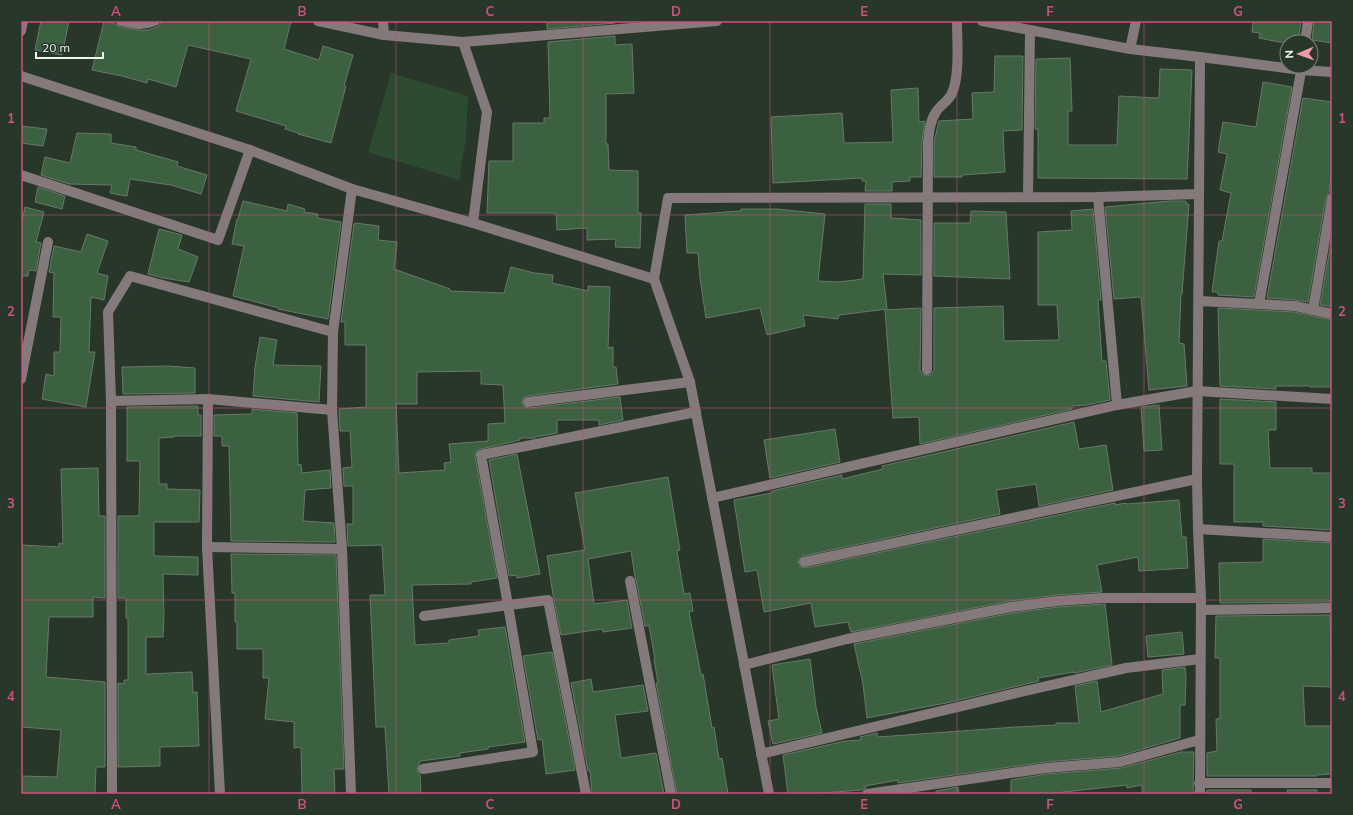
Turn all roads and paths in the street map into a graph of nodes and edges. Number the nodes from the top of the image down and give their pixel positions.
1 (23, 21) edge
2 (121, 21) edge
3 (155, 21) edge
4 (318, 21) edge
5 (383, 21) edge
6 (717, 21) edge
7 (957, 21) edge
8 (982, 21) edge
9 (1136, 21) edge
10 (1308, 21) edge
11 (1030, 30) junction
12 (21, 31) edge
13 (1306, 34) edge
14 (384, 35) junction
15 (463, 42) junction
16 (1130, 49) junction
17 (1200, 57) junction
18 (1279, 66) edge
19 (1319, 70) edge
20 (1332, 72) edge
21 (1301, 74) edge
22 (21, 76) edge
23 (250, 150) junction
24 (21, 175) edge
25 (352, 189) junction
26 (1199, 194) junction
27 (928, 197) junction
28 (1028, 197) junction
29 (1098, 197) junction
30 (1332, 198) edge
31 (473, 223) junction
32 (48, 242) dead end
33 (654, 279) junction
34 (1198, 301) junction
35 (1260, 304) junction
36 (1314, 310) junction
37 (1332, 314) edge
38 (333, 332) junction
39 (927, 370) dead end
40 (21, 379) edge
41 (690, 382) junction
42 (1197, 391) junction
43 (208, 399) junction
44 (1332, 399) edge
45 (111, 401) junction
46 (528, 402) dead end
47 (1117, 405) junction
48 (332, 410) junction
49 (696, 412) junction
50 (1197, 479) junction
51 (712, 498) junction
52 (1198, 529) junction
53 (1332, 537) edge
54 (207, 547) junction
55 (342, 549) junction
56 (804, 562) dead end
57 (630, 581) dead end
58 (1201, 598) junction
59 (508, 605) junction
60 (1332, 608) edge
61 (1201, 610) junction
62 (424, 616) dead end
63 (1200, 659) junction
64 (744, 665) junction
65 (1200, 740) junction
66 (761, 754) junction
67 (423, 769) dead end
68 (1199, 783) junction
69 (1332, 783) edge
70 (112, 794) edge
71 (220, 794) edge
72 (351, 794) edge
73 (586, 794) edge
74 (671, 794) edge
75 (769, 794) edge
76 (866, 794) edge
77 (1200, 794) edge

1 - 12 street
2 - 3 street
4 - 14 street
5 - 14 street
6 - 15 street
7 - 27 street
8 - 11 street
9 - 16 street
10 - 13 street
11 - 16 street
11 - 28 street
14 - 15 street
15 - 31 street
16 - 17 street
17 - 18 street
17 - 26 street
19 - 20 street
21 - 35 street
22 - 23 street
23 - 24 street
23 - 25 street
25 - 31 street
25 - 38 street
26 - 29 street
26 - 34 street
27 - 28 street
27 - 33 street
27 - 39 street
28 - 29 street
29 - 47 street
30 - 36 street
31 - 33 street
32 - 40 street
33 - 41 street
34 - 35 street
34 - 42 street
35 - 36 street
36 - 37 street
38 - 45 street
38 - 48 street
41 - 46 street
41 - 49 street
42 - 44 street
42 - 47 street
42 - 50 street
43 - 45 street
43 - 48 street
43 - 54 street
45 - 70 street
47 - 51 street
48 - 55 street
49 - 51 street
49 - 59 street
50 - 52 street
50 - 56 street
51 - 64 street
52 - 53 street
52 - 58 street
54 - 55 street
54 - 71 street
55 - 72 street
57 - 74 street
58 - 61 street
58 - 64 street
59 - 62 street
59 - 67 street
59 - 73 street
60 - 61 street
61 - 63 street
63 - 65 street
63 - 66 street
64 - 66 street
65 - 68 street
65 - 76 street
66 - 75 street
68 - 69 street
68 - 77 street

